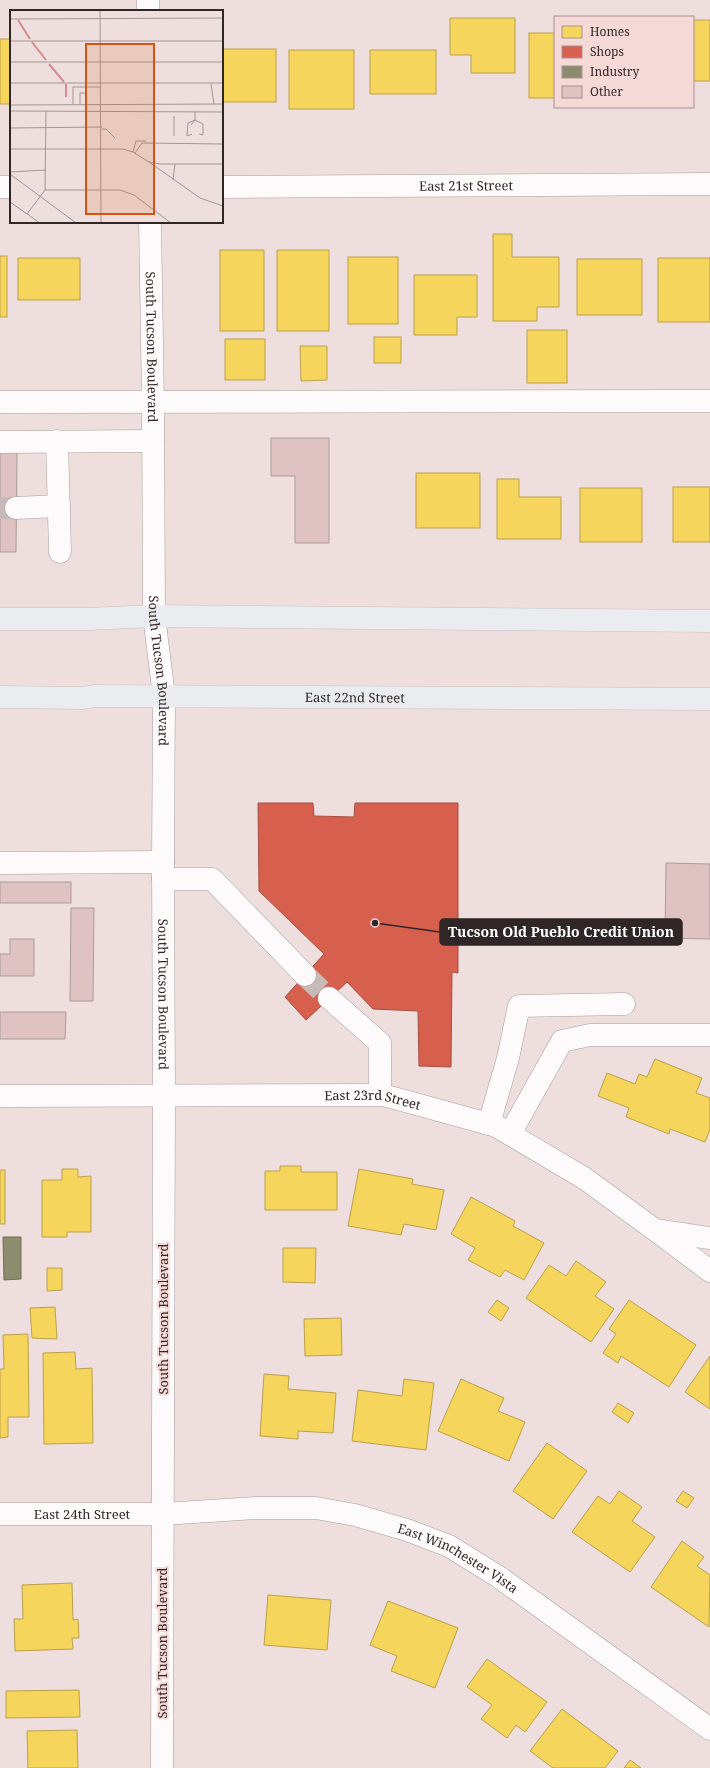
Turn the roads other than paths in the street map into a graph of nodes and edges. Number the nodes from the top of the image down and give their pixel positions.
1 (710, 184) edge
2 (223, 187) edge
3 (150, 223) edge
4 (710, 401) edge
5 (0, 402) edge
6 (153, 402) junction
7 (57, 441) junction
8 (153, 441) junction
9 (0, 442) edge
10 (59, 506) junction
11 (16, 508) tunnel mouth
12 (60, 552) dead end
13 (154, 616) junction
14 (0, 619) edge
15 (710, 621) edge
16 (164, 696) junction
17 (0, 697) edge
18 (710, 699) edge
19 (0, 863) edge
20 (163, 870) junction
21 (306, 975) tunnel mouth
22 (329, 998) tunnel mouth
23 (624, 1004) dead end
24 (710, 1035) edge
25 (380, 1095) junction
26 (0, 1096) edge
27 (164, 1096) junction
28 (489, 1124) junction
29 (510, 1134) junction
30 (655, 1230) junction
31 (710, 1238) edge
32 (710, 1271) edge
33 (0, 1514) edge
34 (163, 1514) junction
35 (710, 1729) edge
36 (162, 1768) edge

1 - 2 street, East 21st Street
3 - 6 street, South Tucson Boulevard
4 - 6 street
5 - 6 street
6 - 8 street, South Tucson Boulevard
7 - 8 street
7 - 9 street
7 - 10 street
8 - 13 street, South Tucson Boulevard
10 - 11 street
10 - 12 street
13 - 14 main road
13 - 15 main road
13 - 16 street, South Tucson Boulevard
16 - 17 main road, East 22nd Street
16 - 18 main road, East 22nd Street
16 - 20 street, South Tucson Boulevard
19 - 20 street
20 - 21 street
20 - 27 street, South Tucson Boulevard
22 - 25 street
23 - 28 street
24 - 29 street
25 - 27 street, East 23rd Street
25 - 28 street, East 23rd Street
26 - 27 street, East 23rd Street
27 - 34 street, South Tucson Boulevard
28 - 29 street, East 23rd Street
29 - 30 street, East 23rd Street
30 - 31 street, East 23rd Street
30 - 32 street
33 - 34 street, East 24th Street
34 - 35 street, East Winchester Vista
34 - 36 street, South Tucson Boulevard

